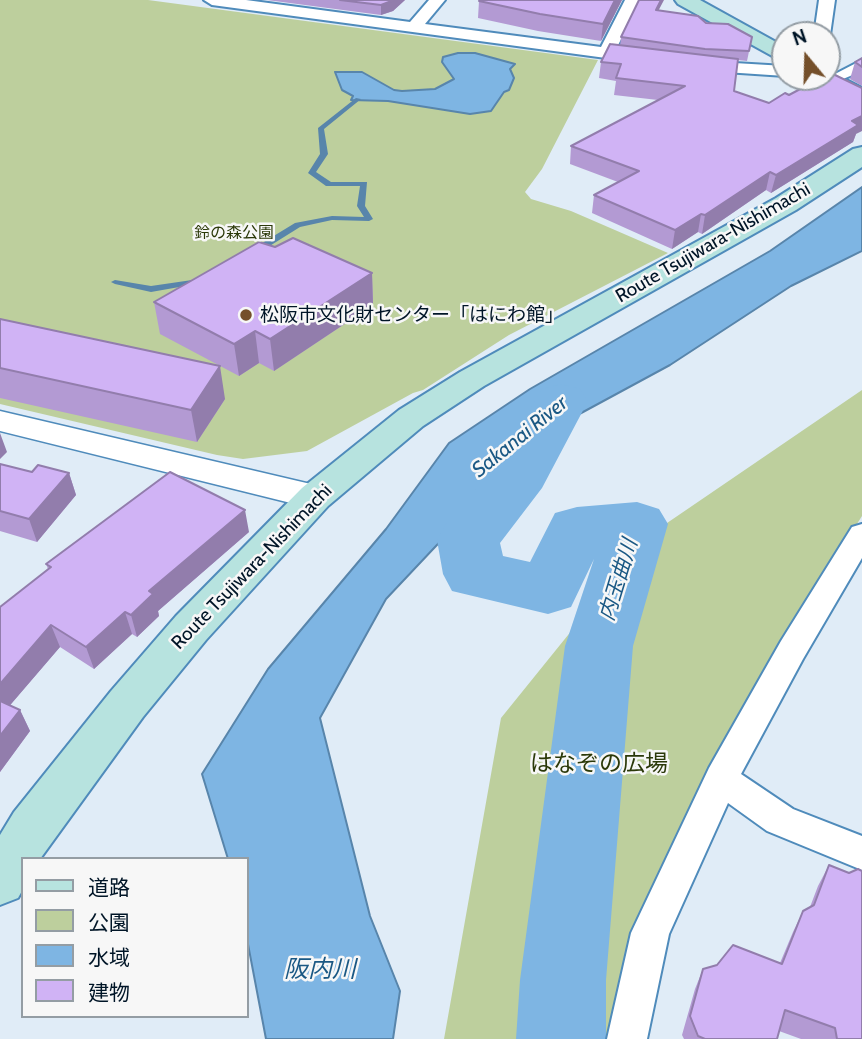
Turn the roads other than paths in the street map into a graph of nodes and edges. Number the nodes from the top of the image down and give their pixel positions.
1 (212, 0) edge
2 (437, 0) edge
3 (633, 0) edge
4 (685, 0) edge
5 (827, 0) edge
6 (242, 2) edge
7 (824, 21) edge
8 (414, 27) junction
9 (771, 48) edge
10 (606, 52) junction
11 (654, 60) edge
12 (678, 63) edge
13 (862, 65) edge
14 (771, 70) edge
15 (841, 73) edge
16 (841, 82) edge
17 (862, 98) edge
18 (862, 155) edge
19 (0, 421) edge
20 (314, 497) junction
21 (862, 534) edge
22 (721, 779) junction
23 (862, 853) edge
24 (0, 881) edge
25 (628, 1039) edge

1 - 6 street
2 - 8 street
3 - 10 street
4 - 9 main road
5 - 7 street
6 - 8 street
8 - 10 street
10 - 11 street
12 - 14 street
13 - 15 street
16 - 17 main road
18 - 20 main road, Route Tsujiwara-Nishimachi
19 - 20 street
20 - 24 main road, Route Tsujiwara-Nishimachi
21 - 22 street
22 - 23 street
22 - 25 street

